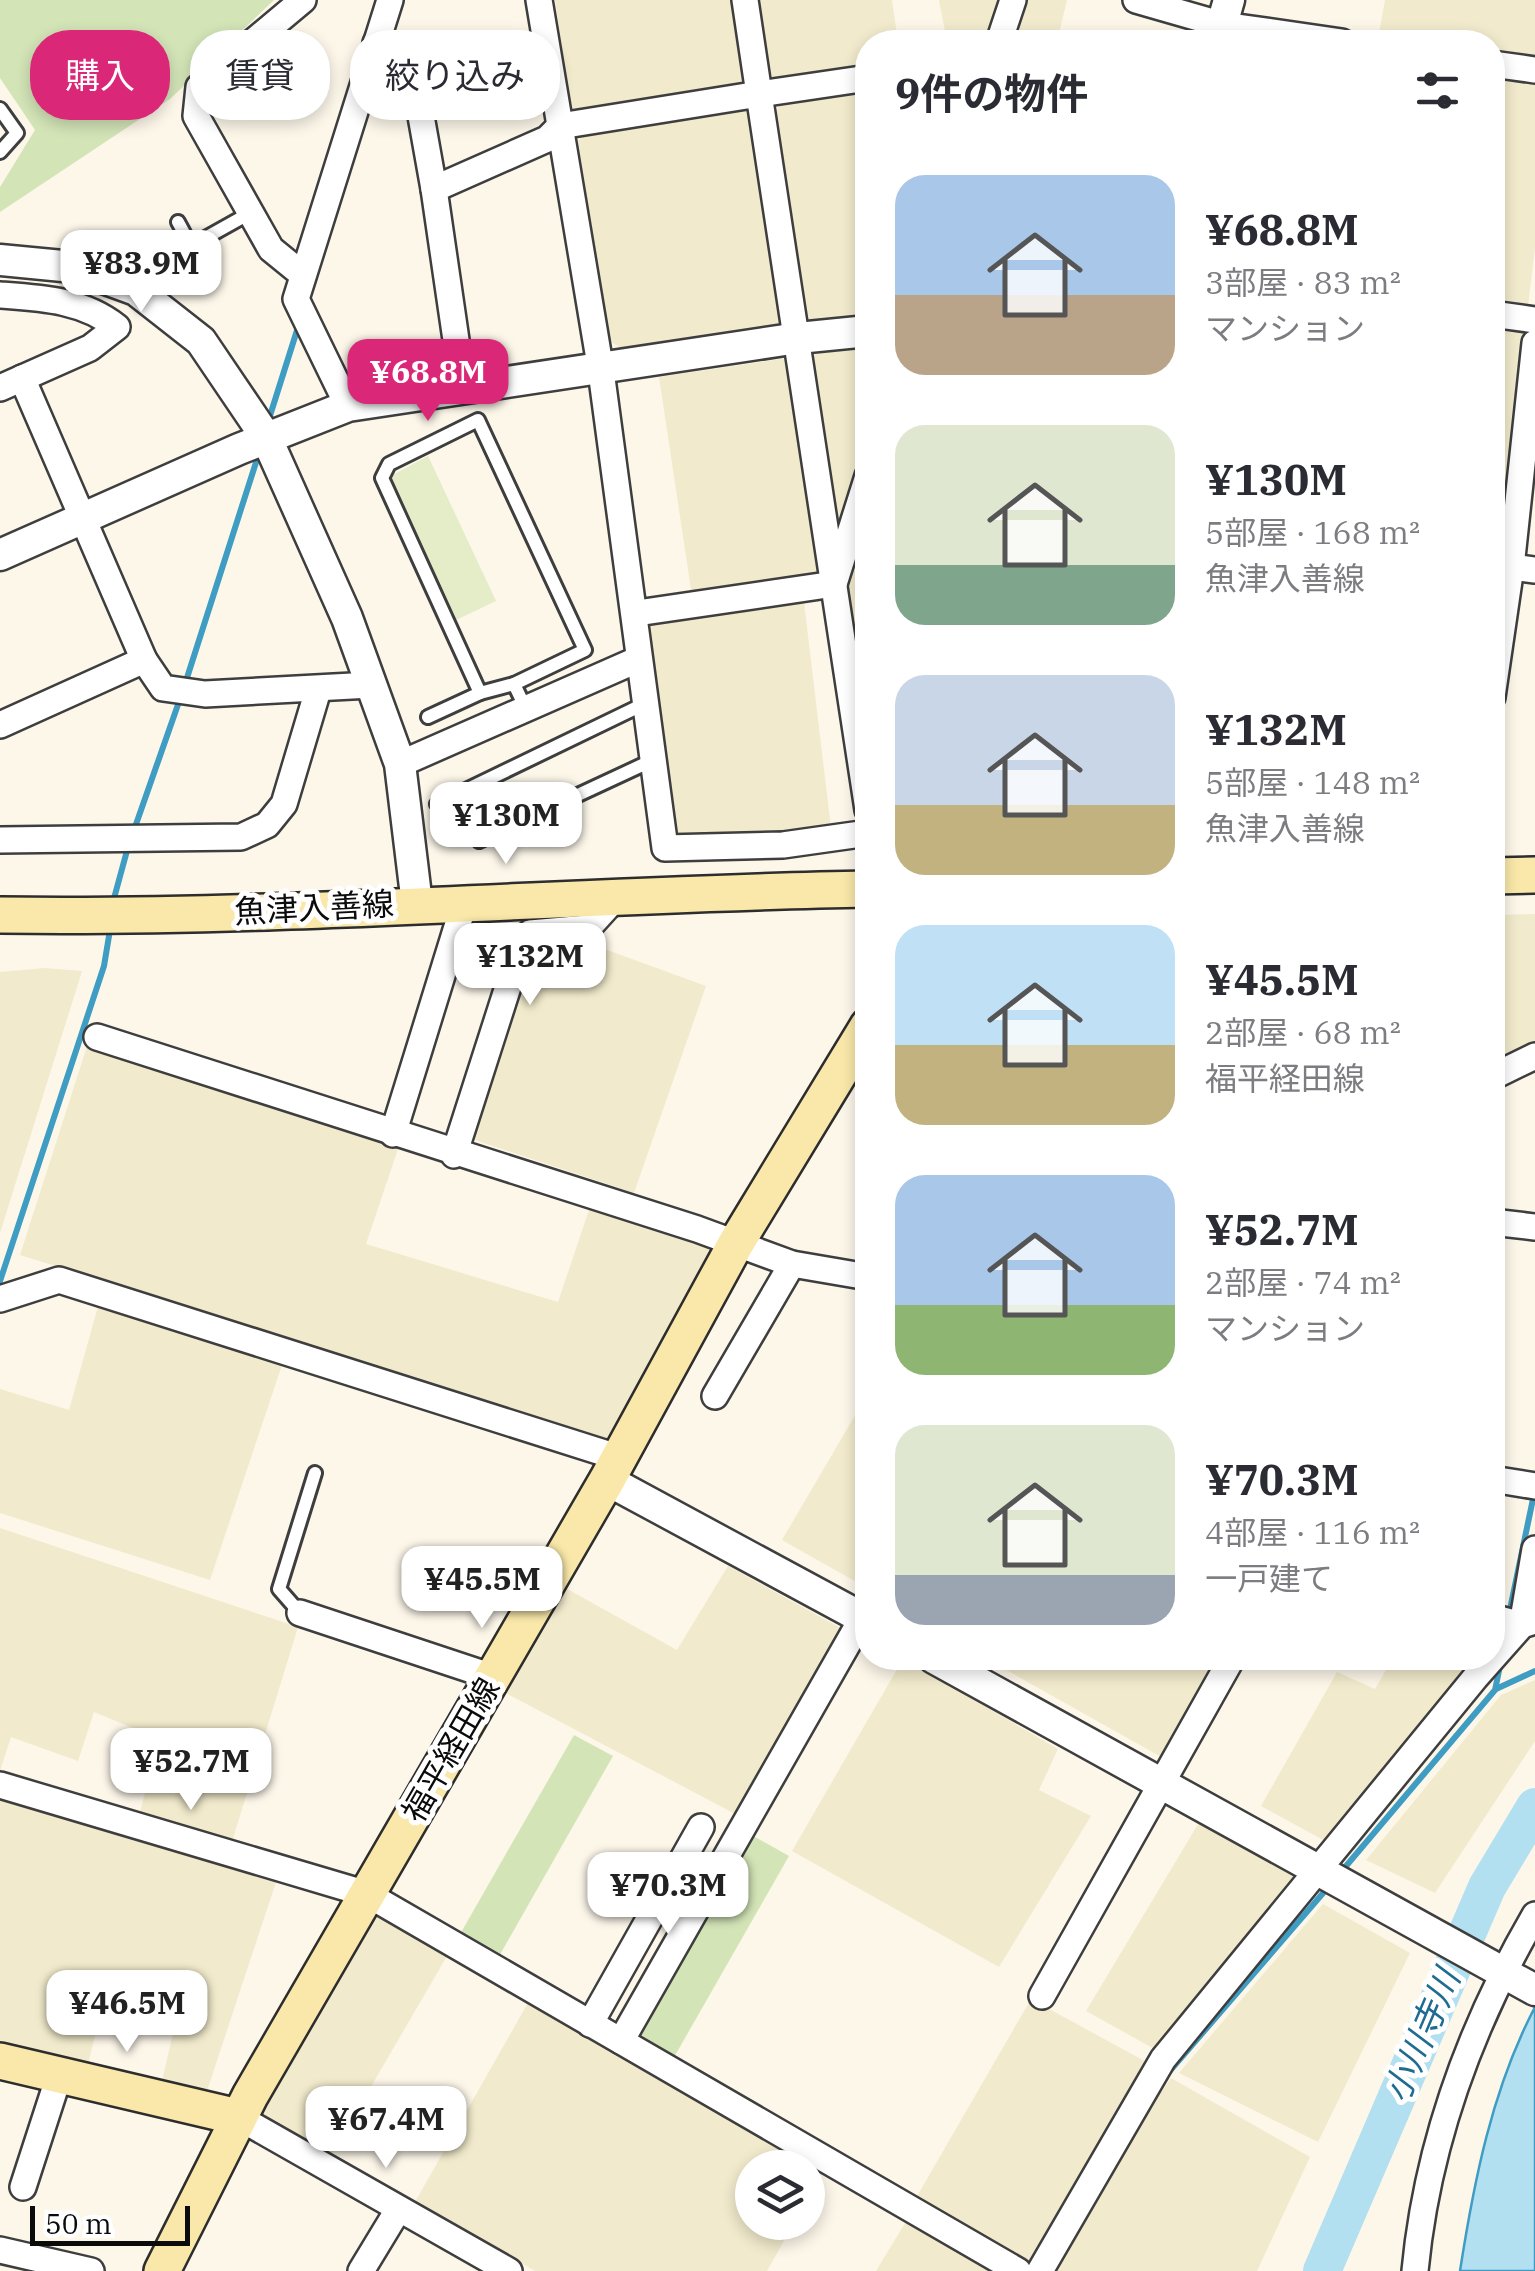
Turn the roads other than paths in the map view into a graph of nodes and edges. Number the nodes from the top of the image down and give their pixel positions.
1 (303, 0) edge
2 (390, 0) edge
3 (539, 0) edge
4 (745, 0) edge
5 (1013, 0) edge
6 (1136, 0) edge
7 (1223, 23) edge
8 (380, 30) edge
9 (1003, 30) edge
10 (1267, 30) edge
11 (1505, 66) edge
12 (1535, 70) edge
13 (855, 80) edge
14 (758, 94) junction
15 (0, 109) edge
16 (352, 120) edge
17 (422, 120) edge
18 (560, 126) junction
19 (5, 127) edge
20 (0, 152) edge
21 (434, 189) junction
22 (250, 212) junction
23 (178, 222) dead end
24 (0, 260) edge
25 (303, 276) junction
26 (0, 295) edge
27 (1505, 316) edge
28 (1535, 320) edge
29 (855, 332) edge
30 (798, 338) junction
31 (1535, 343) edge
32 (600, 371) junction
33 (11, 383) edge
34 (464, 388) junction
35 (348, 406) junction
36 (266, 438) junction
37 (855, 517) edge
38 (85, 518) junction
39 (0, 555) edge
40 (1513, 567) edge
41 (834, 584) junction
42 (636, 613) junction
43 (1505, 617) edge
44 (640, 659) junction
45 (144, 660) junction
46 (514, 684) junction
47 (855, 684) edge
48 (372, 685) junction
49 (318, 690) junction
50 (480, 694) junction
51 (646, 703) junction
52 (526, 709) junction
53 (428, 717) dead end
54 (0, 725) edge
55 (653, 760) junction
56 (400, 764) junction
57 (437, 804) dead end
58 (855, 836) edge
59 (0, 840) edge
60 (479, 840) dead end
61 (1535, 875) edge
62 (1505, 876) edge
63 (855, 889) edge
64 (618, 894) junction
65 (465, 901) junction
66 (417, 904) junction
67 (0, 915) edge
68 (97, 1037) dead end
69 (855, 1047) edge
70 (1535, 1056) edge
71 (1505, 1070) edge
72 (393, 1134) junction
73 (454, 1155) junction
74 (1505, 1224) edge
75 (1535, 1227) edge
76 (735, 1245) junction
77 (792, 1264) junction
78 (855, 1275) edge
79 (0, 1299) edge
80 (716, 1396) dead end
81 (612, 1469) junction
82 (315, 1472) dead end
83 (1505, 1480) edge
84 (1535, 1486) edge
85 (1535, 1549) edge
86 (855, 1610) edge
87 (300, 1614) joint
88 (1529, 1623) edge
89 (855, 1635) edge
90 (1505, 1651) edge
91 (956, 1670) edge
92 (1225, 1670) edge
93 (1489, 1670) edge
94 (493, 1676) junction
95 (1160, 1780) junction
96 (0, 1785) edge
97 (701, 1827) dead end
98 (1320, 1871) junction
99 (367, 1894) junction
100 (1535, 1915) edge
101 (1518, 1980) edge
102 (1042, 1996) dead end
103 (590, 2024) junction
104 (621, 2041) junction
105 (0, 2060) edge
106 (60, 2073) junction
107 (238, 2117) junction
108 (23, 2186) dead end
109 (398, 2210) junction
110 (0, 2250) edge
111 (91, 2271) edge
112 (162, 2271) edge
113 (360, 2271) edge
114 (508, 2271) edge
115 (1018, 2271) edge
116 (1040, 2271) edge
117 (1414, 2271) edge

1 - 22 street
2 - 8 street
3 - 18 street
4 - 14 street
5 - 9 street
6 - 7 street
7 - 10 street
11 - 12 street
13 - 14 street
14 - 18 street
14 - 30 street
15 - 19 lane
16 - 25 street
17 - 21 street
18 - 21 street
18 - 32 street
19 - 20 lane
21 - 34 street
22 - 23 lane
22 - 25 street
24 - 36 street
25 - 35 street
26 - 33 street
27 - 28 street
29 - 30 street
30 - 32 street
30 - 41 street
31 - 40 street
32 - 34 street
32 - 42 street
33 - 38 street
34 - 35 street
35 - 36 street
36 - 38 street
36 - 48 street
37 - 41 street
38 - 39 street
38 - 45 street
40 - 43 street
41 - 42 street
41 - 47 street
42 - 44 street
44 - 51 street
44 - 52 street
45 - 49 street
45 - 54 street
46 - 50 lane
46 - 50 lane
46 - 52 lane
48 - 49 street
48 - 56 street
49 - 59 street
50 - 53 lane
51 - 55 street
51 - 57 lane
52 - 56 street
55 - 58 street
55 - 60 lane
56 - 66 street
61 - 62 main road
63 - 64 main road, 魚津入善線
64 - 65 main road, 魚津入善線
64 - 73 street
65 - 66 main road, 魚津入善線
65 - 72 street
66 - 67 main road, 魚津入善線
68 - 72 street
69 - 76 main road, 福平経田線
70 - 71 street
72 - 73 street
73 - 76 street
74 - 75 street
76 - 77 street
76 - 81 main road, 福平経田線
77 - 78 street
77 - 80 street
79 - 81 street
81 - 86 street
81 - 94 main road, 福平経田線
82 - 87 lane
83 - 84 street
85 - 88 street
87 - 94 street
88 - 90 street
89 - 104 street
91 - 95 street
92 - 95 street
93 - 98 street
94 - 99 main road, 福平経田線
95 - 98 street
95 - 102 street
96 - 99 street
97 - 103 street
98 - 101 street
98 - 116 street
99 - 103 street
99 - 107 main road, 福平経田線
100 - 101 street
101 - 117 street
103 - 104 street
104 - 115 street
105 - 106 main road
106 - 107 main road
106 - 108 street
107 - 109 street
107 - 112 main road, 福平経田線
109 - 113 street
109 - 114 street
110 - 111 street

